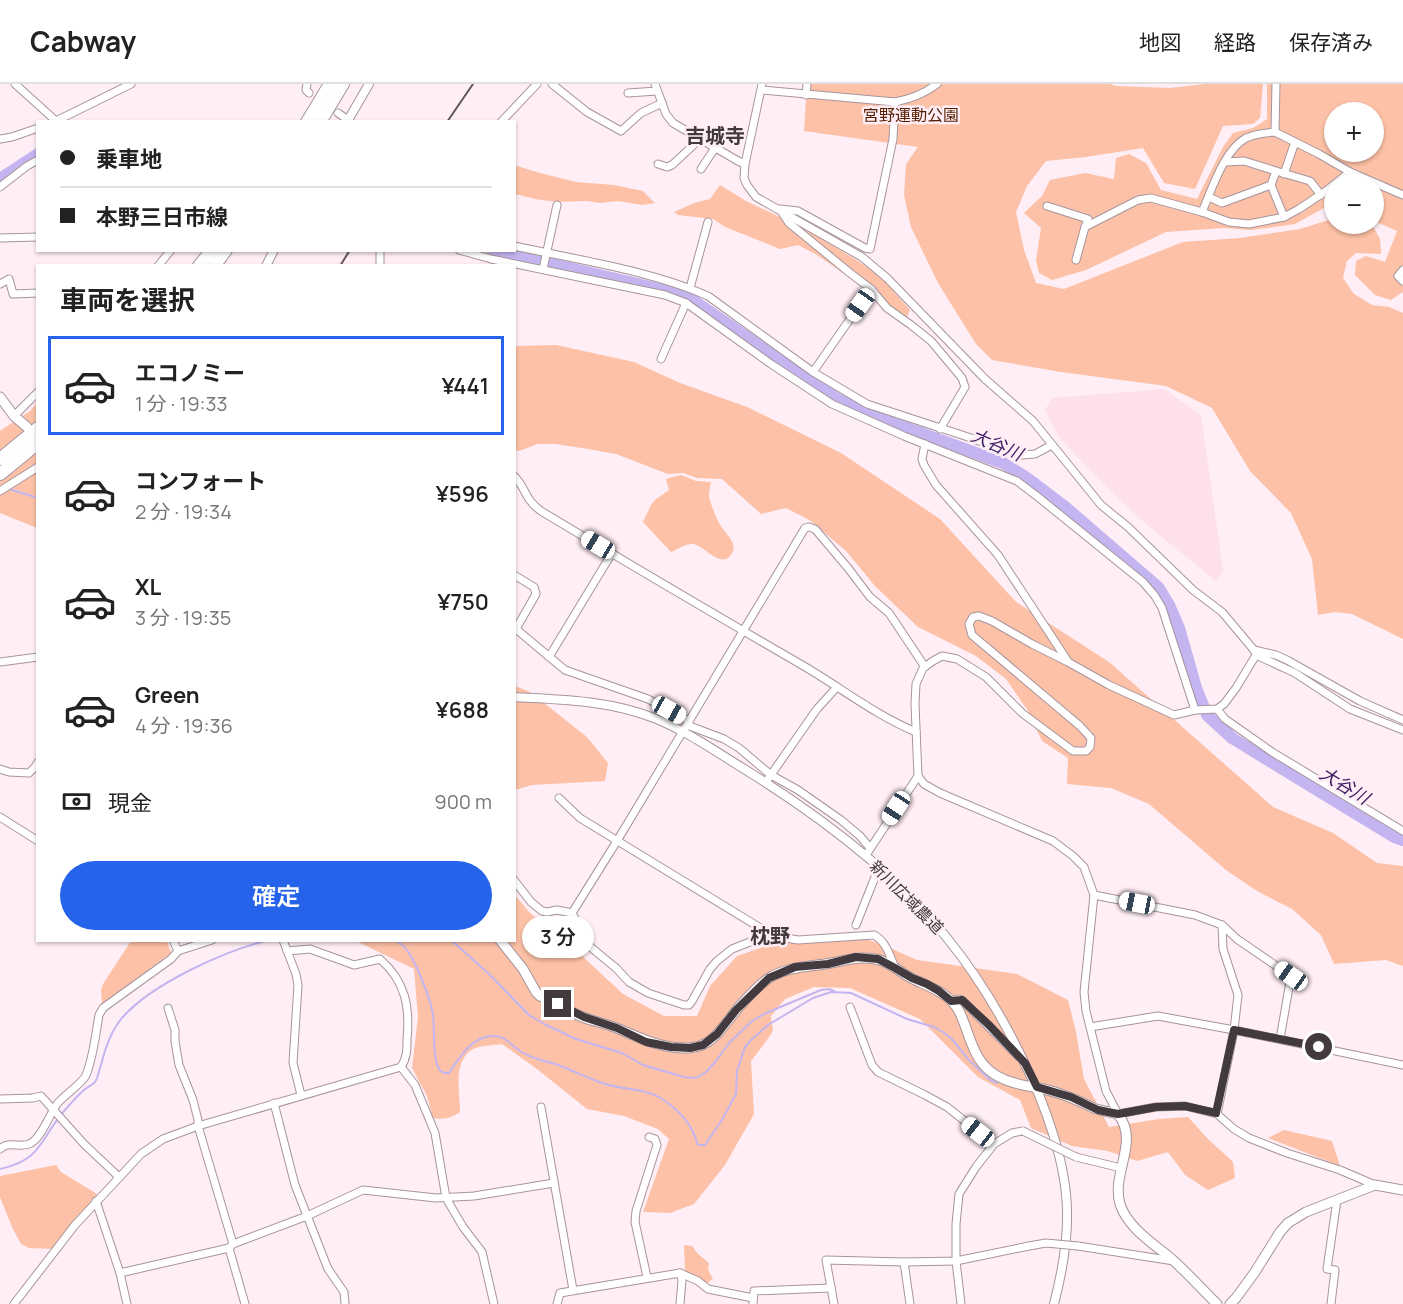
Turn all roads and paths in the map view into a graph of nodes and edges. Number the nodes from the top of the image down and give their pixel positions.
1 (15, 84) edge
2 (132, 84) edge
3 (307, 84) edge
4 (330, 84) edge
5 (343, 84) edge
6 (369, 84) edge
7 (537, 84) edge
8 (552, 84) edge
9 (807, 84) edge
10 (937, 84) edge
11 (1276, 84) edge
12 (762, 87) edge
13 (656, 88) edge
14 (309, 93) dead end
15 (628, 93) dead end
16 (806, 95) junction
17 (895, 102) junction
18 (662, 103) junction
19 (338, 113) dead end
20 (54, 120) edge
21 (57, 120) edge
22 (308, 120) edge
23 (322, 120) edge
24 (346, 120) edge
25 (348, 120) edge
26 (503, 120) edge
27 (36, 129) edge
28 (1275, 132) junction
29 (0, 139) edge
30 (700, 139) junction
31 (1295, 142) junction
32 (716, 148) junction
33 (36, 161) edge
34 (1225, 162) junction
35 (658, 164) dead end
36 (746, 164) junction
37 (701, 169) dead end
38 (1276, 171) junction
39 (1350, 172) junction
40 (1284, 174) junction
41 (1271, 185) junction
42 (0, 187) edge
43 (1321, 195) junction
44 (1403, 195) edge
45 (1209, 197) junction
46 (557, 205) dead end
47 (1047, 206) dead end
48 (778, 210) junction
49 (1202, 212) junction
50 (1284, 217) junction
51 (708, 222) dead end
52 (1085, 226) junction
53 (36, 237) edge
54 (0, 238) edge
55 (516, 246) edge
56 (169, 252) edge
57 (210, 252) edge
58 (466, 252) edge
59 (547, 253) junction
60 (1076, 260) dead end
61 (160, 264) edge
62 (201, 264) edge
63 (543, 269) junction
64 (1403, 270) edge
65 (1403, 281) edge
66 (0, 284) edge
67 (690, 288) junction
68 (871, 289) junction
69 (36, 293) edge
70 (686, 303) junction
71 (661, 359) dead end
72 (813, 372) junction
73 (36, 394) edge
74 (0, 397) edge
75 (14, 416) junction
76 (32, 427) edge
77 (940, 429) junction
78 (925, 444) junction
79 (36, 445) edge
80 (1052, 445) junction
81 (0, 459) edge
82 (36, 468) edge
83 (0, 474) edge
84 (516, 478) edge
85 (0, 491) edge
86 (612, 553) junction
87 (516, 576) edge
88 (516, 628) edge
89 (516, 631) edge
90 (744, 631) junction
91 (1255, 652) junction
92 (36, 657) edge
93 (549, 657) junction
94 (0, 662) edge
95 (1068, 662) junction
96 (925, 667) junction
97 (837, 687) junction
98 (516, 697) edge
99 (1217, 708) junction
100 (1195, 710) junction
101 (1403, 720) edge
102 (686, 726) junction
103 (1403, 730) edge
104 (916, 732) junction
105 (36, 765) edge
106 (0, 769) edge
107 (918, 776) junction
108 (768, 779) junction
109 (559, 798) dead end
110 (0, 817) edge
111 (1403, 831) edge
112 (36, 840) edge
113 (617, 841) junction
114 (868, 852) junction
115 (879, 867) junction
116 (516, 883) edge
117 (1094, 894) junction
118 (572, 913) junction
119 (856, 925) dead end
120 (1222, 926) junction
121 (767, 932) junction
122 (174, 942) edge
123 (206, 942) edge
124 (284, 942) edge
125 (502, 942) edge
126 (178, 951) junction
127 (286, 951) junction
128 (895, 968) junction
129 (951, 1001) junction
130 (850, 1007) dead end
131 (168, 1008) dead end
132 (1090, 1027) junction
133 (1234, 1030) junction
134 (1280, 1039) junction
135 (1025, 1063) junction
136 (1403, 1065) edge
137 (401, 1067) junction
138 (1037, 1087) junction
139 (301, 1095) junction
140 (0, 1099) edge
141 (274, 1103) junction
142 (541, 1107) dead end
143 (53, 1110) junction
144 (1216, 1113) junction
145 (1118, 1114) junction
146 (198, 1125) junction
147 (649, 1137) dead end
148 (994, 1144) junction
149 (0, 1149) edge
150 (1121, 1168) junction
151 (119, 1177) junction
152 (554, 1183) junction
153 (1375, 1185) junction
154 (1403, 1190) edge
155 (446, 1198) junction
156 (1337, 1200) junction
157 (96, 1202) junction
158 (307, 1215) junction
159 (231, 1246) junction
160 (956, 1261) junction
161 (904, 1262) junction
162 (1175, 1262) junction
163 (680, 1273) junction
164 (120, 1274) junction
165 (647, 1277) junction
166 (831, 1288) junction
167 (573, 1290) junction
168 (753, 1301) edge
169 (14, 1304) edge
170 (127, 1304) edge
171 (244, 1304) edge
172 (345, 1304) edge
173 (494, 1304) edge
174 (557, 1304) edge
175 (680, 1304) edge
176 (834, 1304) edge
177 (910, 1304) edge
178 (961, 1304) edge
179 (1054, 1304) edge
180 (1217, 1304) edge
181 (1230, 1304) edge
182 (1331, 1304) edge

1 - 20 street
2 - 21 street
3 - 14 street
4 - 22 highway
5 - 23 highway
6 - 25 street
7 - 26 street
8 - 18 street
9 - 16 street
10 - 17 street
11 - 28 street
12 - 16 street
12 - 36 street
13 - 15 street
13 - 18 street
16 - 17 street
17 - 48 street
18 - 30 street
19 - 24 street
27 - 29 street
28 - 31 street
28 - 34 street
30 - 32 street
30 - 35 street
31 - 39 street
31 - 40 street
32 - 36 street
32 - 37 street
33 - 42 street
34 - 38 street
34 - 45 street
36 - 48 street
38 - 40 street
38 - 41 street
39 - 43 street
39 - 44 street
40 - 43 street
41 - 45 street
41 - 50 street
43 - 50 street
45 - 49 street
46 - 59 street
47 - 52 street
48 - 68 street
48 - 80 street
49 - 50 street
49 - 52 street
51 - 67 street
52 - 60 street
53 - 54 street
55 - 59 street
56 - 61 street
57 - 62 highway
58 - 63 street
59 - 63 street
59 - 67 street
63 - 70 street
64 - 65 street
66 - 69 street
67 - 72 street
68 - 72 street
68 - 77 street
70 - 71 street
70 - 78 street
72 - 77 street
73 - 75 street
74 - 75 main road
75 - 76 main road
76 - 81 highway
77 - 80 street
78 - 95 street
78 - 100 street
79 - 83 highway
80 - 91 street
82 - 85 street
84 - 86 street
86 - 90 street
86 - 93 street
87 - 88 street
89 - 93 street
90 - 96 street
90 - 97 street
90 - 102 street
91 - 99 street
91 - 101 street
91 - 103 street
92 - 94 street
93 - 102 street
95 - 96 street
95 - 100 street
96 - 104 street
97 - 104 street
97 - 108 street
98 - 102 street, 新川広域農道
99 - 100 street
99 - 111 street
102 - 108 street, 新川広域農道
102 - 108 street
102 - 113 street
104 - 107 street
105 - 106 street
107 - 114 street
107 - 117 street
108 - 114 street, 新川広域農道
108 - 114 street
109 - 113 street
110 - 112 street
113 - 118 street
113 - 121 street
114 - 115 street, 新川広域農道
115 - 119 street
115 - 135 street, 新川広域農道
116 - 118 street
117 - 120 street
117 - 132 street
118 - 121 street
120 - 133 street
120 - 134 street
121 - 128 street
122 - 126 street
123 - 126 street
124 - 127 street
125 - 128 main road
126 - 143 street
127 - 137 street
127 - 139 street
128 - 129 main road
129 - 135 street
129 - 138 main road
130 - 148 street
131 - 146 street
132 - 133 street
132 - 145 street
133 - 134 street
133 - 144 street
134 - 136 street
135 - 138 street, 新川広域農道
137 - 139 street
137 - 155 street
138 - 145 main road
138 - 179 street, 新川広域農道
139 - 141 street
140 - 143 street
141 - 146 street
141 - 158 street
142 - 152 street
143 - 149 street
143 - 151 street
144 - 145 street
144 - 153 street
145 - 150 main road
146 - 151 street
146 - 159 street
147 - 165 street
148 - 150 street, bridge
148 - 160 street
150 - 162 main road
151 - 157 street
152 - 155 street
152 - 167 street
153 - 154 main road
153 - 156 main road
155 - 158 street
155 - 173 street
156 - 181 main road
156 - 182 street
157 - 164 street
157 - 169 street
158 - 159 street
158 - 172 street
159 - 164 street
159 - 171 street
160 - 161 street
160 - 162 street, bridge
160 - 178 street
161 - 166 street
161 - 177 street
162 - 180 main road
163 - 165 street
163 - 168 street
163 - 175 street
164 - 170 street
165 - 167 street
166 - 168 street
166 - 176 street
167 - 174 street

